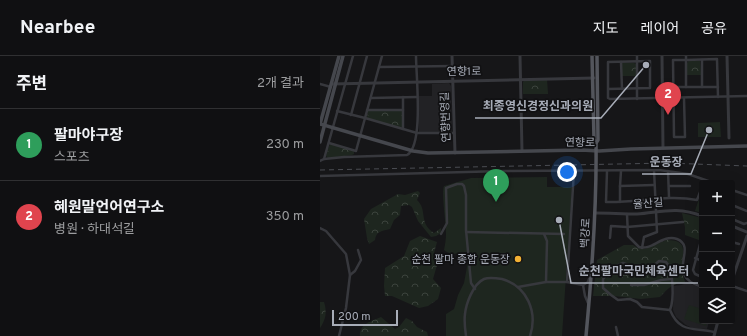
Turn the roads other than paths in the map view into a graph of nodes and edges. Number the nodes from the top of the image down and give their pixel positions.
1 (339, 56) edge
2 (343, 56) edge
3 (353, 56) edge
4 (368, 56) edge
5 (382, 56) edge
6 (416, 56) edge
7 (452, 56) edge
8 (520, 56) edge
9 (592, 56) edge
10 (597, 56) edge
11 (637, 56) edge
12 (662, 56) edge
13 (686, 56) edge
14 (727, 56) edge
15 (686, 60) junction
16 (702, 60) junction
17 (621, 62) junction
18 (637, 62) junction
19 (416, 66) junction
20 (453, 66) junction
21 (379, 67) junction
22 (592, 78) junction
23 (597, 78) junction
24 (453, 80) junction
25 (520, 80) junction
26 (417, 81) junction
27 (360, 82) junction
28 (375, 82) junction
29 (345, 83) junction
30 (320, 84) edge
31 (332, 85) junction
32 (674, 87) junction
33 (686, 87) junction
34 (702, 87) junction
35 (718, 87) junction
36 (637, 88) junction
37 (608, 89) junction
38 (622, 89) junction
39 (747, 96) edge
40 (403, 97) junction
41 (417, 97) junction
42 (718, 97) junction
43 (728, 97) junction
44 (371, 98) junction
45 (637, 98) junction
46 (663, 98) junction
47 (674, 98) junction
48 (684, 98) junction
49 (367, 110) junction
50 (403, 110) junction
51 (337, 111) junction
52 (351, 115) junction
53 (365, 118) junction
54 (321, 124) edge
55 (333, 128) junction
56 (403, 129) junction
57 (417, 133) junction
58 (454, 133) junction
59 (360, 136) junction
60 (729, 138) dead end
61 (320, 142) edge
62 (329, 143) junction
63 (596, 143) junction
64 (747, 146) edge
65 (401, 147) junction
66 (663, 148) junction
67 (356, 151) junction
68 (413, 151) junction
69 (522, 151) junction
70 (455, 153) junction
71 (402, 155) junction
72 (356, 157) junction
73 (324, 159) junction
74 (320, 161) edge
75 (654, 170) junction
76 (574, 171) junction
77 (607, 171) junction
78 (621, 171) junction
79 (668, 171) junction
80 (320, 176) edge
81 (702, 180) edge
82 (654, 185) junction
83 (620, 186) junction
84 (669, 186) junction
85 (690, 186) dead end
86 (735, 192) edge
87 (699, 195) edge
88 (747, 195) edge
89 (669, 198) junction
90 (654, 199) junction
91 (620, 202) junction
92 (735, 206) edge
93 (747, 211) edge
94 (655, 212) junction
95 (596, 213) junction
96 (627, 214) junction
97 (699, 215) edge
98 (735, 220) edge
99 (683, 222) dead end
100 (747, 223) edge
101 (656, 225) junction
102 (627, 227) junction
103 (735, 227) edge
104 (320, 228) edge
105 (466, 232) junction
106 (747, 232) edge
107 (544, 233) junction
108 (441, 234) dead end
109 (564, 234) dead end
110 (747, 236) edge
111 (610, 238) dead end
112 (735, 243) edge
113 (739, 244) dead end
114 (699, 246) edge
115 (642, 248) junction
116 (358, 250) dead end
117 (695, 258) junction
118 (699, 259) edge
119 (735, 271) edge
120 (592, 272) junction
121 (350, 276) junction
122 (699, 276) edge
123 (671, 279) junction
124 (546, 282) junction
125 (567, 282) junction
126 (583, 285) junction
127 (631, 285) dead end
128 (699, 286) edge
129 (518, 287) junction
130 (735, 287) edge
131 (475, 289) junction
132 (747, 290) edge
133 (589, 305) junction
134 (670, 310) junction
135 (717, 324) edge
136 (616, 327) dead end
137 (714, 334) edge
138 (339, 336) edge
139 (466, 336) edge
140 (530, 336) edge
141 (586, 336) edge
142 (618, 336) edge

1 - 31 main road
2 - 31 main road
3 - 29 street
4 - 27 street
5 - 21 street
6 - 19 street
7 - 20 street, 연향번영길
8 - 25 street
9 - 22 main road
10 - 23 main road
11 - 18 street
12 - 46 street
13 - 15 street
14 - 43 street
15 - 16 street
15 - 32 street
15 - 33 street
16 - 34 street
16 - 35 street
17 - 18 street
17 - 37 street
17 - 38 street
18 - 36 street
18 - 36 street
19 - 20 street
19 - 21 street
19 - 26 street
20 - 24 street, 연향번영길
21 - 28 street
22 - 23 street, 연향1로
22 - 25 street, 연향1로
22 - 63 main road
23 - 63 main road
24 - 25 street, 연향1로
24 - 26 street, 연향1로
24 - 58 street, 연향번영길
25 - 69 street
26 - 28 street, 연향1로
26 - 41 street
27 - 28 street, 연향1로
27 - 29 street, 연향1로
27 - 52 street
28 - 44 street
29 - 31 street, 연향1로
29 - 51 street
30 - 31 street
31 - 54 main road
32 - 33 street
32 - 47 street
33 - 34 street
34 - 35 street
35 - 42 street
36 - 38 street
36 - 45 street
37 - 38 street
37 - 45 street
39 - 43 street
40 - 41 street
40 - 44 street
40 - 50 street
41 - 57 street
42 - 43 street
42 - 48 street
43 - 60 street
44 - 49 street
45 - 46 street
46 - 47 street
46 - 66 street
47 - 48 street
47 - 48 street
49 - 50 street
49 - 53 street
50 - 56 street
51 - 52 street
51 - 55 street
52 - 53 street
53 - 56 street
53 - 59 street
54 - 55 main road, 연향로
54 - 61 main road
55 - 59 main road, 연향로
55 - 62 street
56 - 57 street
57 - 58 street
57 - 68 street
58 - 70 street, 연향번영길
59 - 65 main road, 연향로
59 - 67 street
62 - 67 street
62 - 73 street
63 - 95 main road, 백강로
64 - 66 main road, 연향로
65 - 68 main road, 연향로
65 - 71 street
66 - 69 main road, 연향로
67 - 72 street
68 - 70 main road, 연향로
68 - 71 street, 연향로
69 - 70 main road, 연향로
71 - 72 street, 연향로
72 - 73 street, 연향로
73 - 74 street
75 - 78 street
75 - 79 street
75 - 82 street
76 - 77 street
76 - 80 street
76 - 125 street
77 - 78 street
77 - 91 street
78 - 83 street
79 - 81 street
79 - 84 street
82 - 83 street
82 - 90 street
83 - 91 street
84 - 85 street
84 - 89 street
86 - 88 street
87 - 89 street
89 - 90 street
90 - 91 street
90 - 94 street
92 - 93 street
94 - 96 street, 율산길
94 - 97 street, 율산길
94 - 101 street
95 - 96 street, 율산길
95 - 120 main road, 백강로
96 - 102 street
98 - 100 street
99 - 101 street
101 - 102 street
101 - 115 street
102 - 111 street
102 - 115 street
103 - 106 street
104 - 121 street
105 - 107 street
105 - 108 street
105 - 131 street
107 - 109 street
107 - 124 street
110 - 119 street
112 - 113 street
114 - 117 street
115 - 128 street
116 - 121 street
117 - 118 street
117 - 122 street
120 - 126 street
120 - 133 main road, 백강로
121 - 138 street
123 - 127 street
123 - 134 street
123 - 134 street
124 - 125 street
124 - 129 street
125 - 126 street
126 - 133 street
129 - 131 street
129 - 140 street
130 - 132 street
131 - 139 street
133 - 141 main road, 백강로
134 - 137 street
135 - 137 street
136 - 142 street

